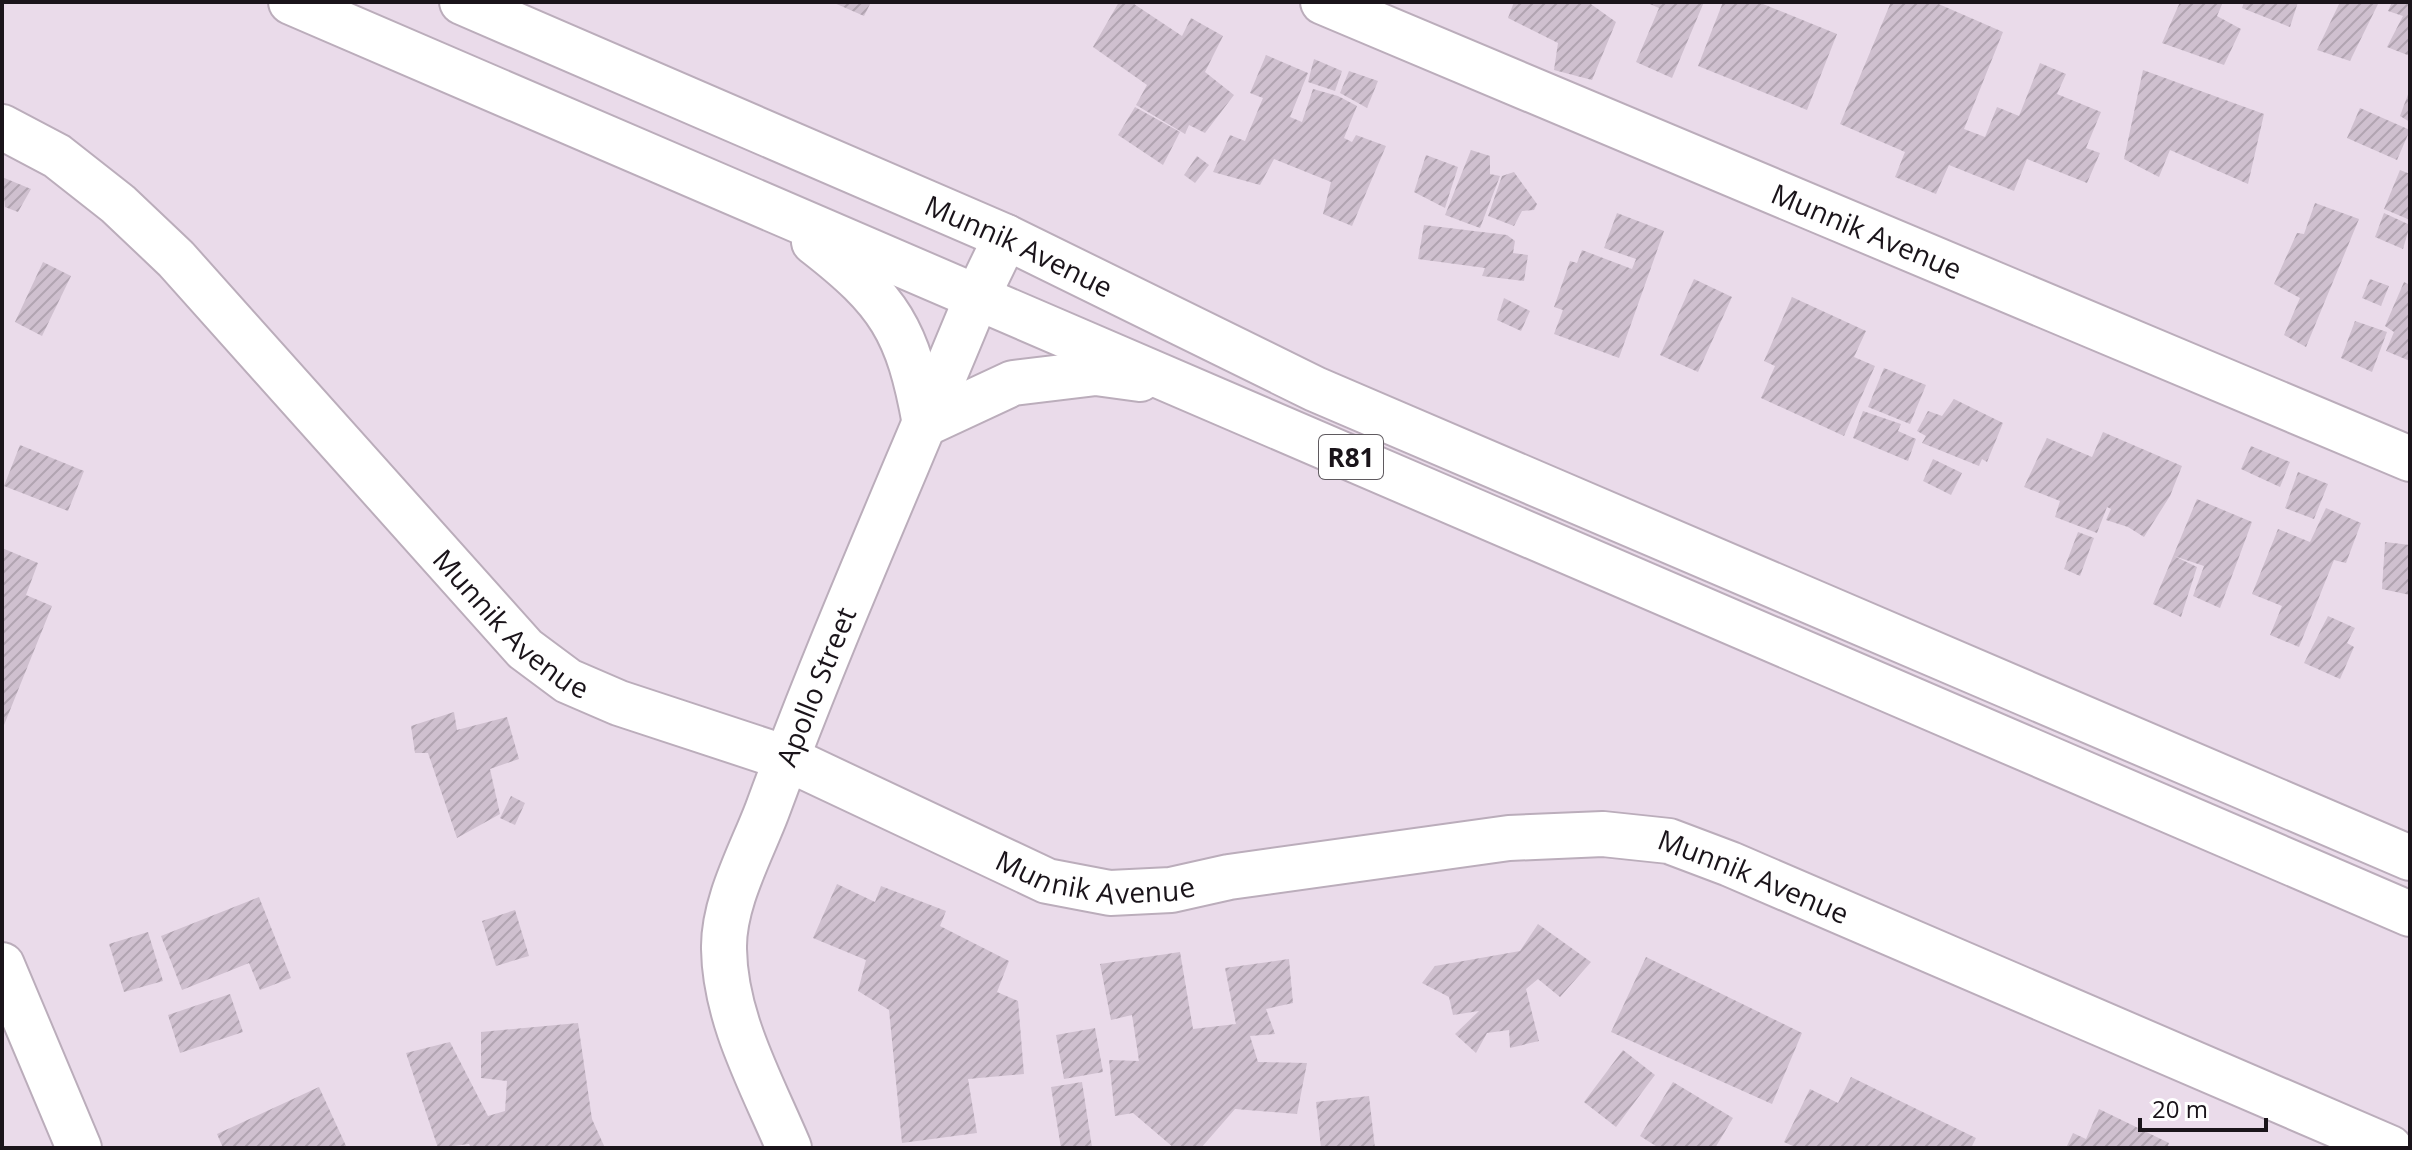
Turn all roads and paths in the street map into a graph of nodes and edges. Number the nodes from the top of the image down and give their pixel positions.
1 (291, 2) edge
2 (462, 2) edge
3 (1323, 2) edge
4 (2, 127) edge
5 (771, 208) junction
6 (1006, 237) junction
7 (977, 297) junction
8 (1182, 384) junction
9 (925, 424) junction
10 (2410, 459) edge
11 (786, 758) junction
12 (2410, 858) edge
13 (2410, 914) edge
14 (2, 965) edge
15 (79, 1148) edge
16 (789, 1148) edge
17 (2390, 1148) edge

1 - 5 street, R81
2 - 6 street, Munnik Avenue / R81
3 - 10 street, Munnik Avenue
4 - 11 street, Munnik Avenue
5 - 7 street, R81
5 - 9 street
6 - 7 street, Apollo Street
6 - 12 street, Munnik Avenue / R81
7 - 8 street, R81
7 - 9 street, Apollo Street
8 - 9 street
8 - 13 street, R81
9 - 11 street, Apollo Street
11 - 16 street, Apollo Street
11 - 17 street, Munnik Avenue
14 - 15 street

